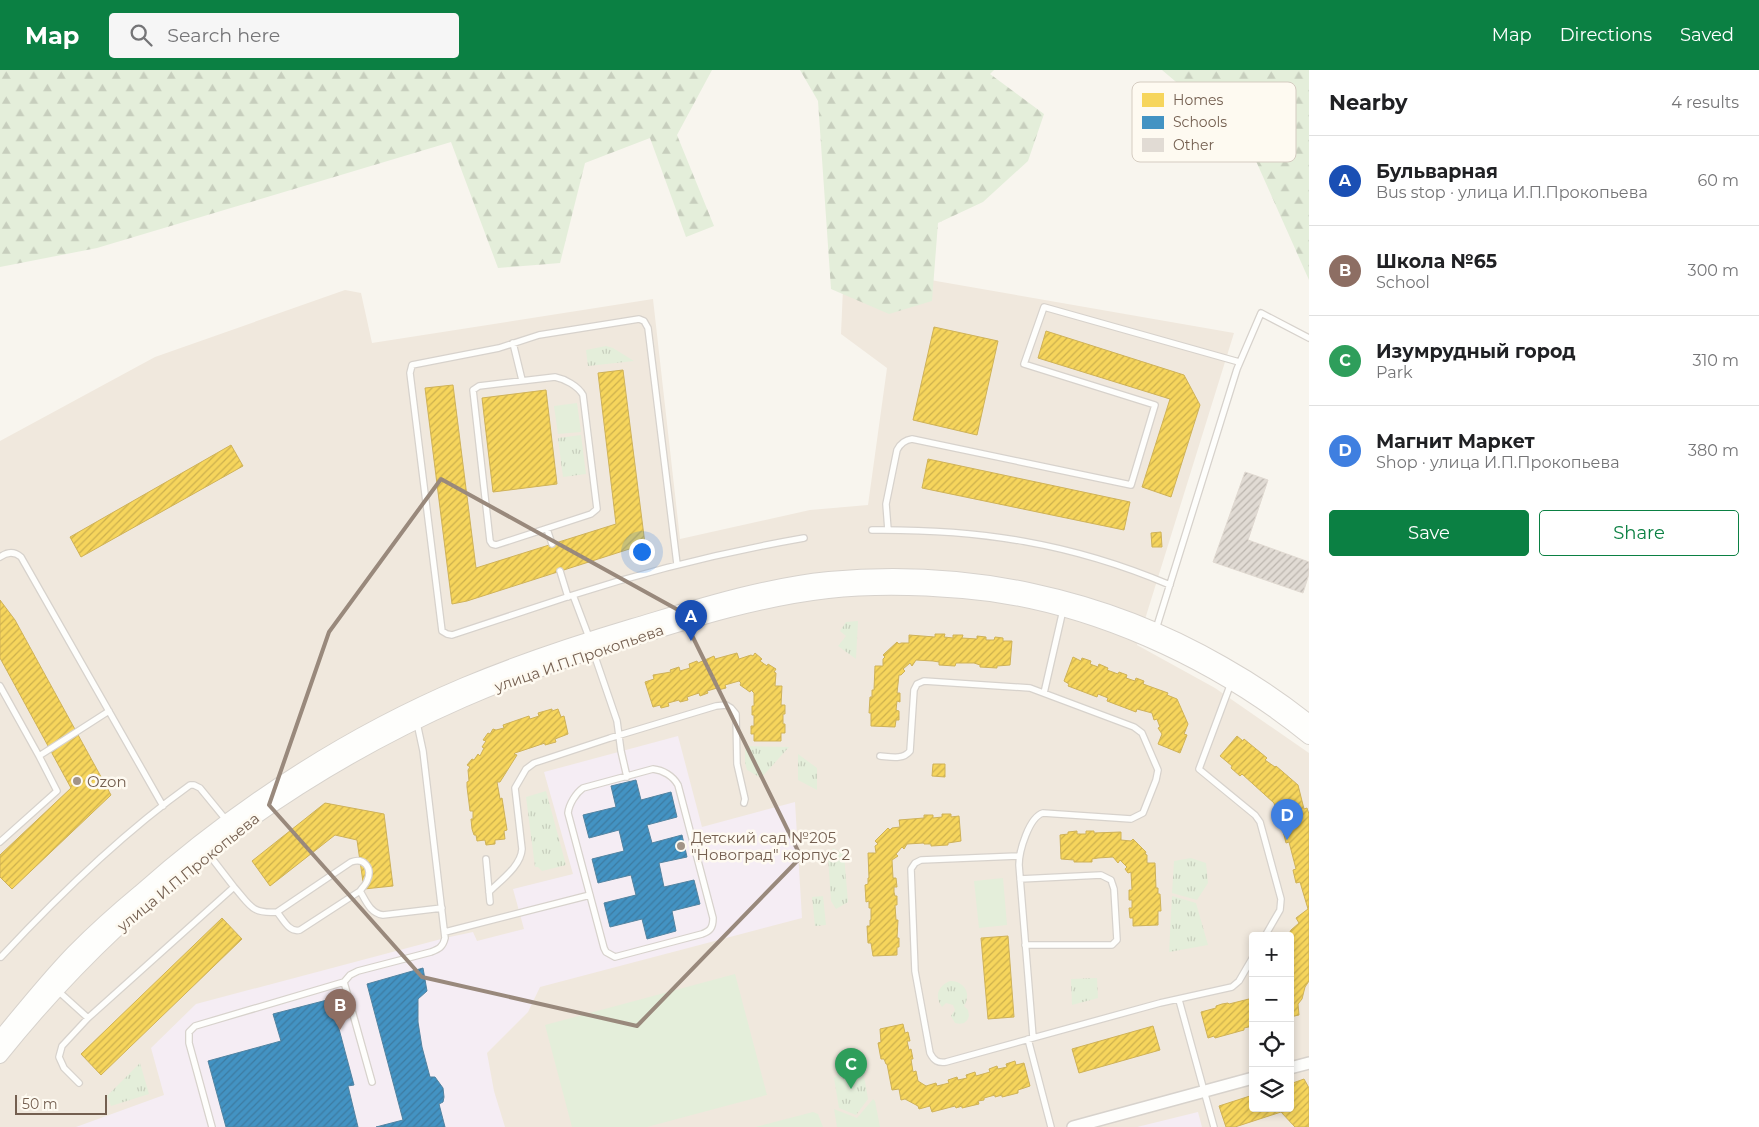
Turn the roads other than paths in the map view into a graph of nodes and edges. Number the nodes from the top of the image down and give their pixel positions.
1 (1309, 338) edge
2 (513, 343) junction
3 (1239, 362) junction
4 (522, 380) junction
5 (547, 528) junction
6 (872, 530) dead end
7 (888, 530) junction
8 (804, 538) dead end
9 (552, 544) dead end
10 (0, 558) edge
11 (677, 564) junction
12 (560, 571) dead end
13 (1170, 585) junction
14 (571, 596) junction
15 (1065, 605) junction
16 (1156, 629) junction
17 (591, 645) junction
18 (1233, 677) junction
19 (0, 686) edge
20 (1044, 693) junction
21 (109, 711) junction
22 (414, 716) junction
23 (1309, 722) edge
24 (619, 735) junction
25 (1309, 737) edge
26 (39, 756) junction
27 (880, 756) dead end
28 (627, 776) junction
29 (744, 803) dead end
30 (163, 806) junction
31 (231, 826) junction
32 (0, 842) edge
33 (203, 847) junction
34 (1020, 856) junction
35 (486, 859) dead end
36 (1020, 879) junction
37 (234, 887) junction
38 (360, 890) junction
39 (489, 892) junction
40 (590, 895) junction
41 (490, 902) dead end
42 (442, 908) junction
43 (277, 912) junction
44 (445, 932) junction
45 (1267, 932) edge
46 (1026, 945) junction
47 (1, 957) edge
48 (1249, 964) edge
49 (344, 982) junction
50 (52, 985) junction
51 (1179, 1000) junction
52 (37, 1002) junction
53 (88, 1018) junction
54 (0, 1038) edge
55 (1030, 1038) junction
56 (0, 1056) edge
57 (1309, 1062) edge
58 (1293, 1067) edge
59 (1249, 1079) edge
60 (372, 1082) dead end
61 (79, 1083) dead end
62 (1204, 1091) junction
63 (212, 1127) edge
64 (1051, 1127) edge
65 (1073, 1127) edge
66 (1214, 1127) edge

1 - 3 lane
2 - 4 lane
2 - 11 lane
2 - 14 lane
3 - 7 lane
3 - 13 lane
4 - 5 lane
4 - 5 lane
5 - 9 lane
6 - 7 lane
7 - 13 lane
8 - 11 lane
10 - 21 lane
11 - 14 lane
12 - 14 lane
13 - 16 lane
14 - 17 lane
15 - 16 street, улица И.П.Прокопьева
15 - 17 street, улица И.П.Прокопьева
15 - 18 street, улица И.П.Прокопьева
15 - 20 lane
16 - 18 street, улица И.П.Прокопьева
17 - 22 street, улица И.П.Прокопьева
17 - 24 lane
18 - 23 street, улица И.П.Прокопьева
18 - 25 street, улица И.П.Прокопьева
18 - 45 lane
19 - 26 lane
20 - 27 lane
20 - 34 lane
21 - 26 lane
21 - 30 lane
22 - 31 street, улица И.П.Прокопьева
22 - 42 lane
24 - 28 lane
24 - 29 lane
24 - 39 lane
26 - 32 lane
28 - 40 lane
28 - 40 lane
30 - 31 lane
30 - 47 lane
31 - 33 street, улица И.П.Прокопьева
33 - 37 lane
33 - 50 street, улица И.П.Прокопьева
34 - 36 lane
34 - 55 lane
35 - 39 lane
36 - 46 lane
36 - 46 lane
37 - 43 lane
37 - 53 lane
38 - 42 lane
38 - 43 lane
38 - 43 lane
39 - 41 lane
40 - 44 lane
42 - 44 lane
44 - 49 lane
46 - 55 lane
48 - 51 lane
49 - 60 lane
49 - 63 lane
50 - 52 street, улица И.П.Прокопьева
50 - 53 lane
51 - 55 lane
51 - 62 lane
52 - 54 street, улица И.П.Прокопьева
52 - 56 street, улица И.П.Прокопьева
53 - 61 lane
55 - 64 lane
57 - 58 street
59 - 62 street
62 - 65 street
62 - 66 lane

